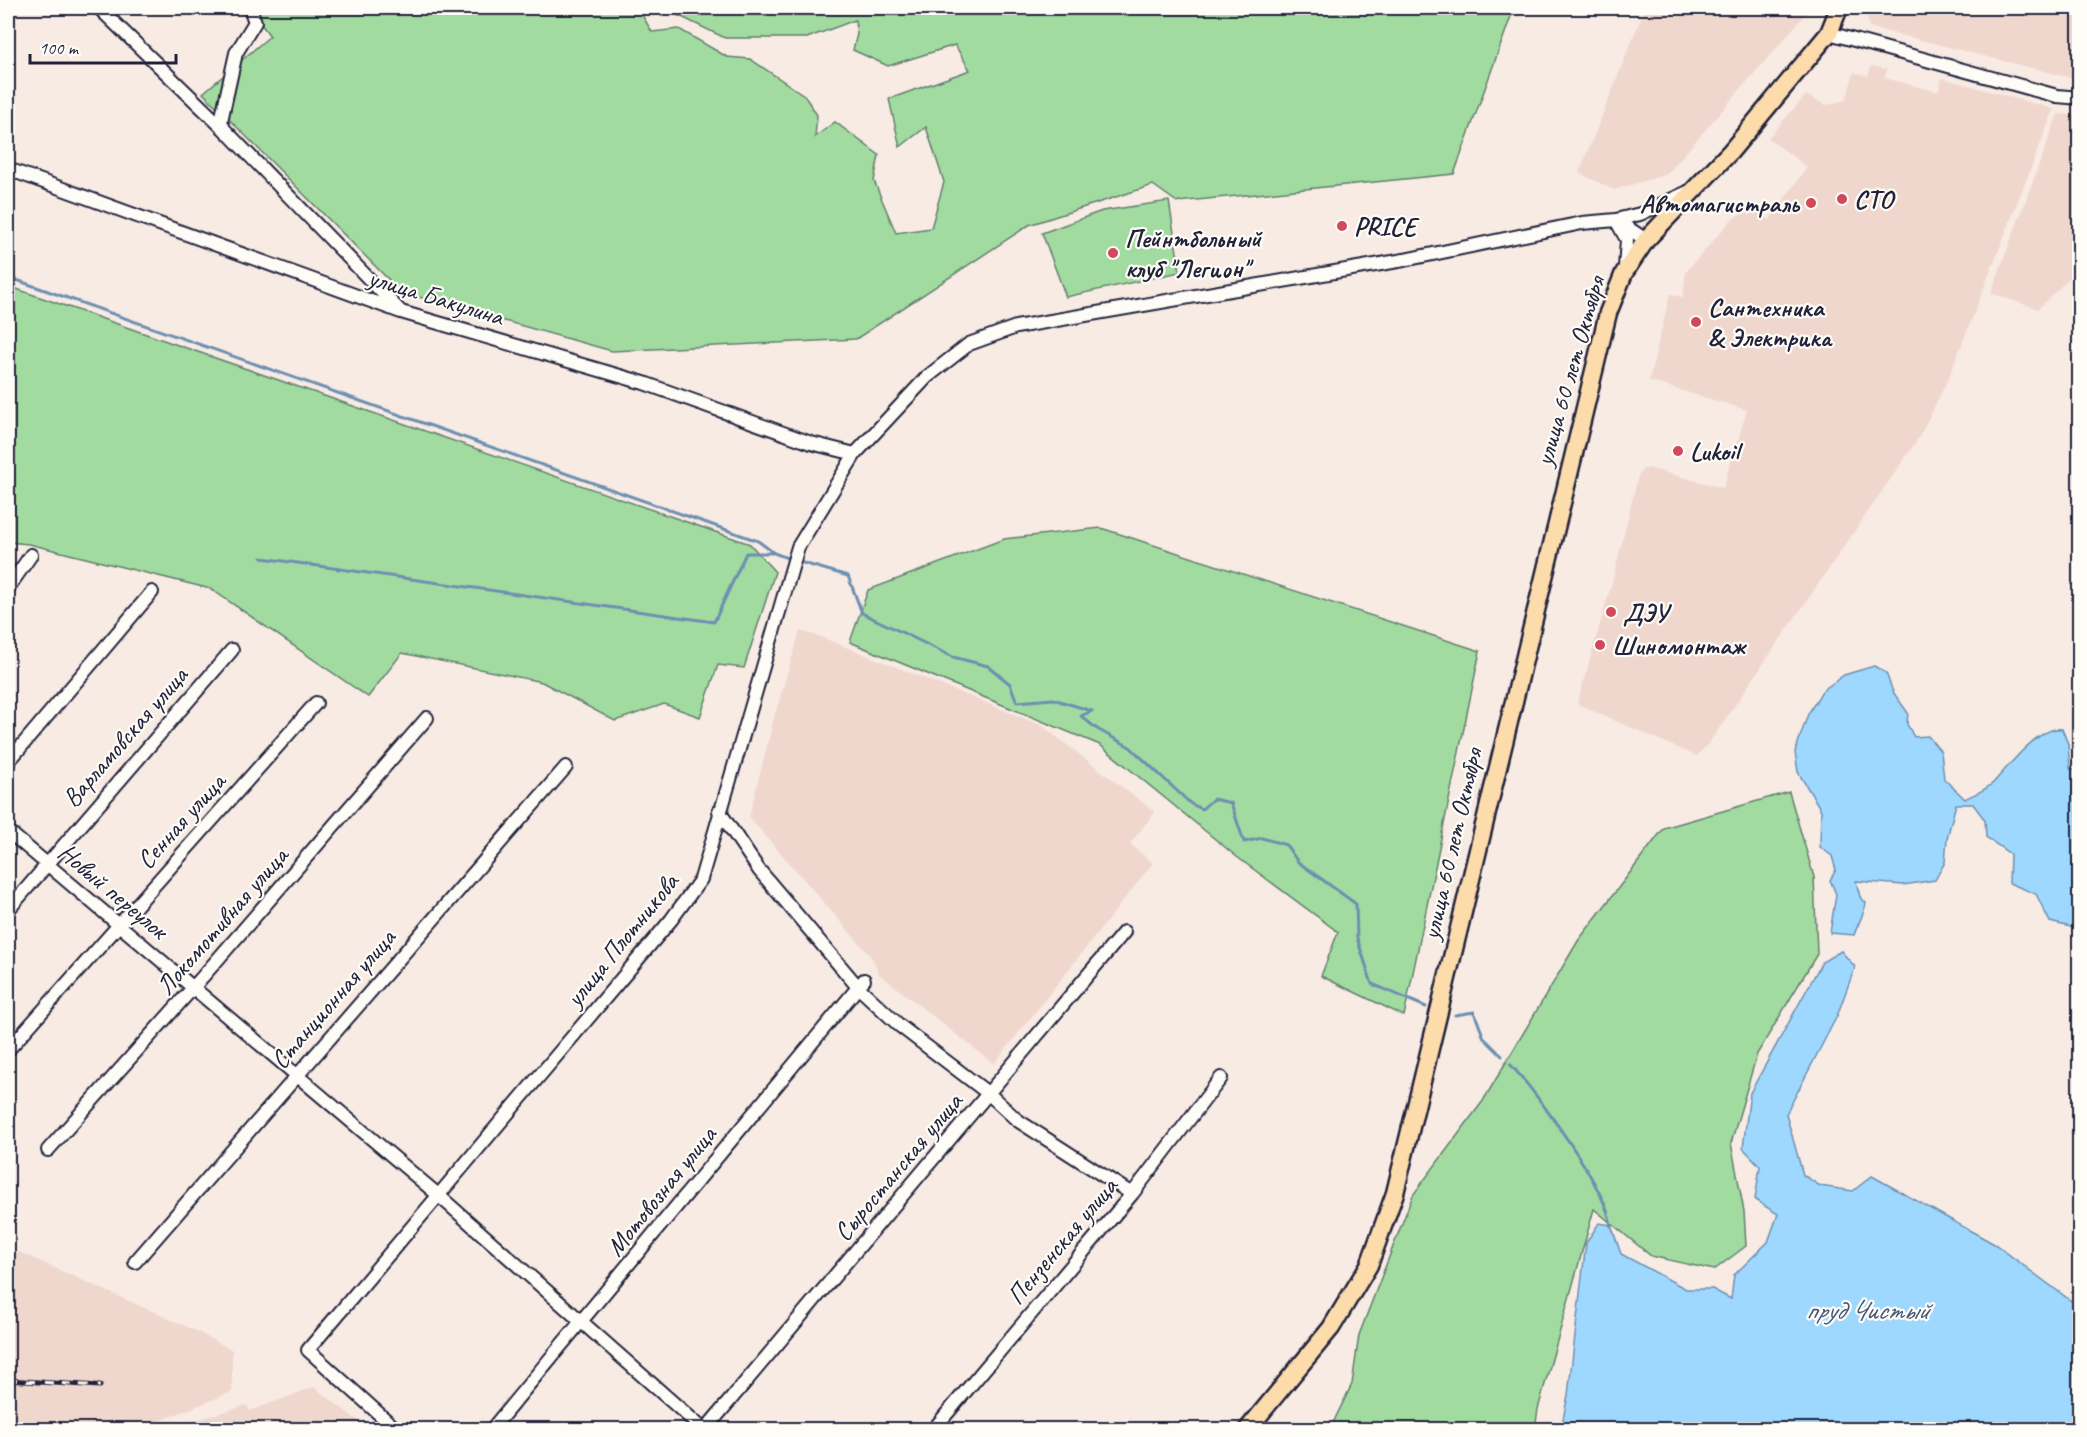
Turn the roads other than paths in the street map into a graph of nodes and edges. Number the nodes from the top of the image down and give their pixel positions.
1 (99, 8) edge
2 (250, 8) edge
3 (1839, 8) edge
4 (1829, 33) junction
5 (2079, 98) edge
6 (224, 129) junction
7 (8, 169) edge
8 (1695, 189) junction
9 (1616, 220) junction
10 (1646, 240) junction
11 (1624, 273) junction
12 (401, 312) junction
13 (855, 454) junction
14 (31, 555) dead end
15 (8, 588) edge
16 (152, 592) dead end
17 (232, 650) dead end
18 (316, 703) dead end
19 (427, 718) dead end
20 (8, 762) edge
21 (566, 767) dead end
22 (719, 811) junction
23 (8, 831) edge
24 (45, 863) junction
25 (8, 910) edge
26 (119, 924) junction
27 (1124, 932) dead end
28 (861, 984) junction
29 (192, 989) junction
30 (8, 1050) edge
31 (295, 1075) junction
32 (1221, 1078) dead end
33 (989, 1094) junction
34 (48, 1150) dead end
35 (437, 1194) junction
36 (1132, 1194) junction
37 (135, 1262) dead end
38 (582, 1322) junction
39 (397, 1430) edge
40 (491, 1430) edge
41 (705, 1430) edge
42 (933, 1430) edge
43 (1247, 1430) edge

1 - 6 street
2 - 6 street
3 - 4 main road, улица 60 лет Октября
4 - 5 street
4 - 8 main road, улица 60 лет Октября
6 - 12 street
7 - 12 street, улица Бакулина
8 - 9 street
8 - 10 main road, улица 60 лет Октября
9 - 10 street
9 - 11 street
9 - 13 street
10 - 11 main road, улица 60 лет Октября
11 - 43 main road, улица 60 лет Октября
12 - 13 street, улица Бакулина
13 - 22 street, улица Плотникова
14 - 15 street
16 - 20 street
17 - 24 street, Варламовская улица
18 - 26 street, Сенная улица
19 - 29 street, Локомотивная улица
21 - 31 street, Станционная улица
22 - 28 street
22 - 35 street, улица Плотникова
23 - 24 street, Новый переулок
24 - 25 street, Варламовская улица
24 - 26 street, Новый переулок
26 - 29 street, Новый переулок
26 - 30 street, Сенная улица
27 - 33 street, Сыростанская улица
28 - 33 street
28 - 38 street, Мотовозная улица
29 - 31 street, Новый переулок
29 - 34 street, Локомотивная улица
31 - 35 street, Новый переулок
31 - 37 street, Станционная улица
32 - 36 street, Пензенская улица
33 - 36 street
33 - 41 street, Сыростанская улица
35 - 38 street, Новый переулок
35 - 39 street, улица Плотникова
36 - 42 street, Пензенская улица
38 - 40 street, Мотовозная улица
38 - 41 street, Новый переулок

